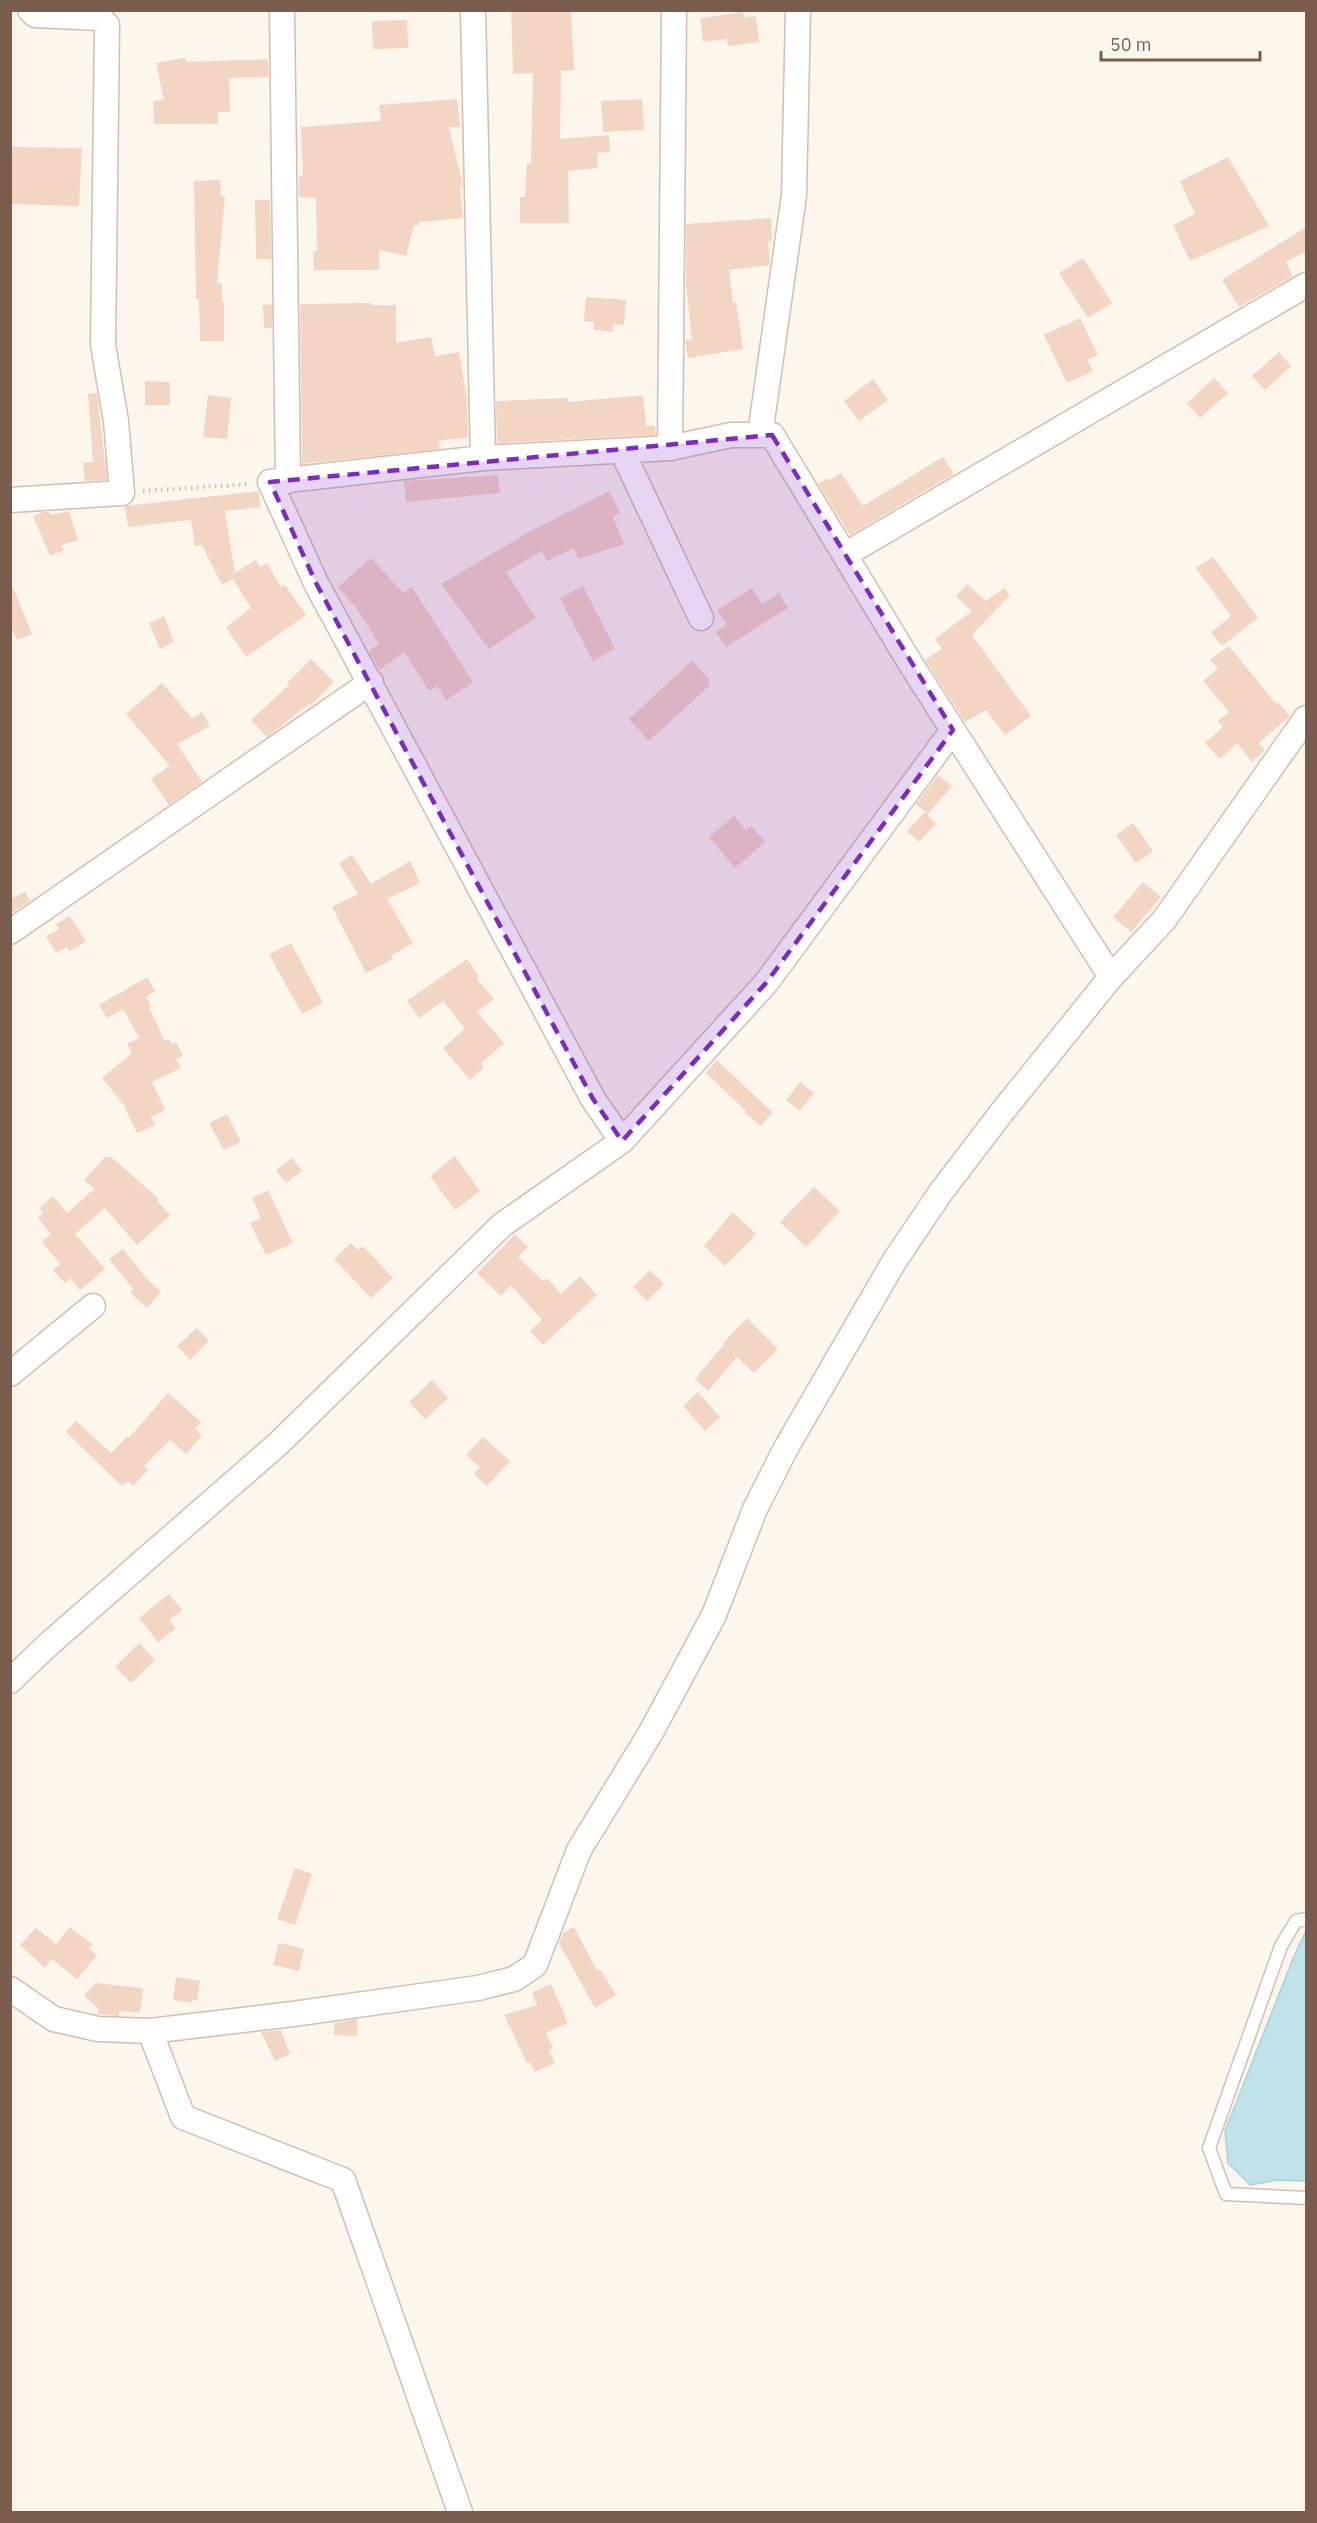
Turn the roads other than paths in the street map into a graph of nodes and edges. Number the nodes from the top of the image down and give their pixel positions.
1 (30, 10) edge
2 (282, 10) edge
3 (473, 10) edge
4 (674, 10) edge
5 (798, 10) edge
6 (1306, 285) edge
7 (759, 435) junction
8 (669, 448) junction
9 (622, 451) junction
10 (483, 458) junction
11 (279, 482) junction
12 (10, 500) edge
13 (846, 554) junction
14 (701, 618) dead end
15 (371, 682) junction
16 (1306, 718) edge
17 (953, 730) junction
18 (10, 932) edge
19 (1111, 977) junction
20 (622, 1141) junction
21 (93, 1306) dead end
22 (10, 1374) edge
23 (10, 1681) edge
24 (1306, 1919) edge
25 (10, 1989) edge
26 (150, 2031) junction
27 (1306, 2198) edge
28 (460, 2512) edge

1 - 12 street
2 - 11 street
3 - 10 street
4 - 8 street
5 - 7 street
6 - 13 street
7 - 8 street
7 - 13 street
8 - 9 street
9 - 10 street
9 - 14 street
10 - 11 street
11 - 15 street
13 - 17 street
15 - 18 street
15 - 20 street
16 - 19 street
17 - 19 street
17 - 20 street
19 - 26 street
20 - 23 street
21 - 22 street
24 - 27 lane
25 - 26 street
26 - 28 street

